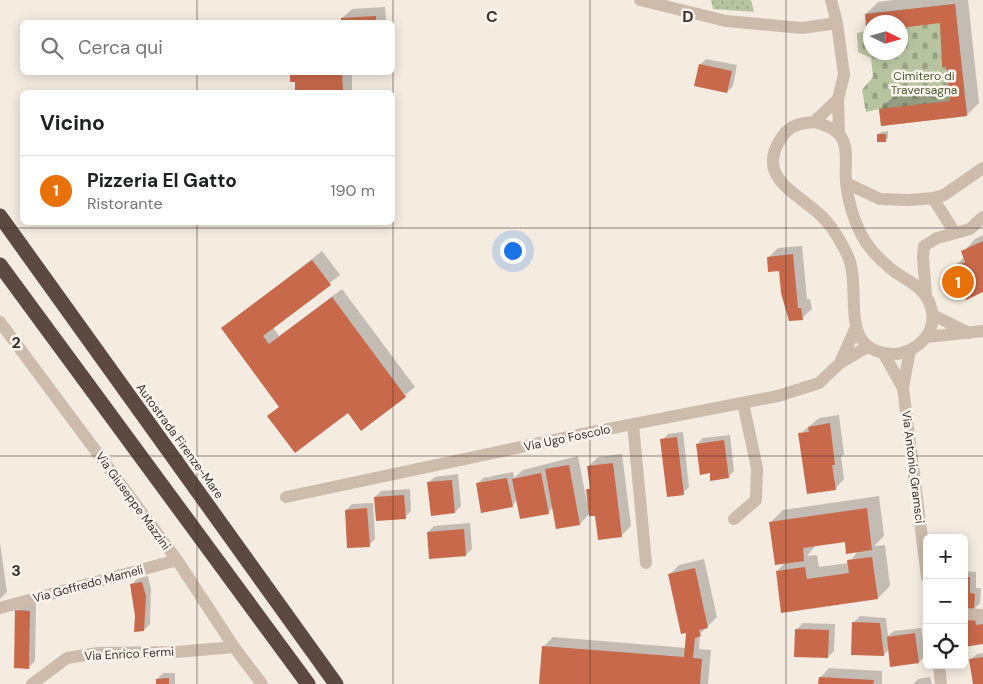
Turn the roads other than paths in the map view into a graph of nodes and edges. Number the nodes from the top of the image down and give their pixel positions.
1 (640, 0) edge
2 (832, 0) edge
3 (837, 23) junction
4 (838, 99) junction
5 (814, 122) junction
6 (839, 134) junction
7 (983, 168) edge
8 (846, 183) junction
9 (934, 198) junction
10 (0, 216) edge
11 (983, 217) edge
12 (955, 233) junction
13 (0, 265) edge
14 (926, 296) junction
15 (933, 315) junction
16 (0, 322) edge
17 (856, 327) junction
18 (983, 331) edge
19 (969, 333) junction
20 (926, 338) junction
21 (867, 347) junction
22 (910, 350) junction
23 (884, 354) junction
24 (840, 363) junction
25 (903, 388) junction
26 (743, 403) junction
27 (633, 424) junction
28 (286, 497) dead end
29 (734, 519) dead end
30 (923, 545) edge
31 (177, 560) junction
32 (646, 563) dead end
33 (0, 608) edge
34 (968, 614) edge
35 (983, 615) edge
36 (234, 646) junction
37 (940, 669) edge
38 (32, 684) edge
39 (262, 684) edge
40 (308, 684) edge
41 (336, 684) edge
42 (942, 684) edge

1 - 3 street
2 - 3 street
3 - 4 street
4 - 5 street
4 - 6 street
5 - 6 street
5 - 17 street
6 - 8 street
7 - 9 street
8 - 9 street
8 - 14 street
9 - 12 street
10 - 41 highway, Autostrada Firenze-Mare
11 - 12 street
12 - 14 street
13 - 40 highway
14 - 15 street
15 - 19 street
15 - 20 street
16 - 31 street, Via Giuseppe Mazzini
17 - 21 street
17 - 24 street, Via Ugo Foscolo
18 - 19 street
19 - 20 street
20 - 22 street
21 - 23 street
21 - 24 street, Via Ugo Foscolo
22 - 23 street
22 - 25 street, Via Antonio Gramsci
23 - 25 street, Via Antonio Gramsci
24 - 26 street, Via Ugo Foscolo
25 - 30 street, Via Antonio Gramsci
26 - 27 street, Via Ugo Foscolo
26 - 29 street
27 - 28 street, Via Ugo Foscolo
27 - 32 street
31 - 33 street, Via Goffredo Mameli
31 - 36 street, Via Giuseppe Mazzini
34 - 35 street
36 - 38 street, Via Enrico Fermi
36 - 39 street, Via Giuseppe Mazzini
37 - 42 street

